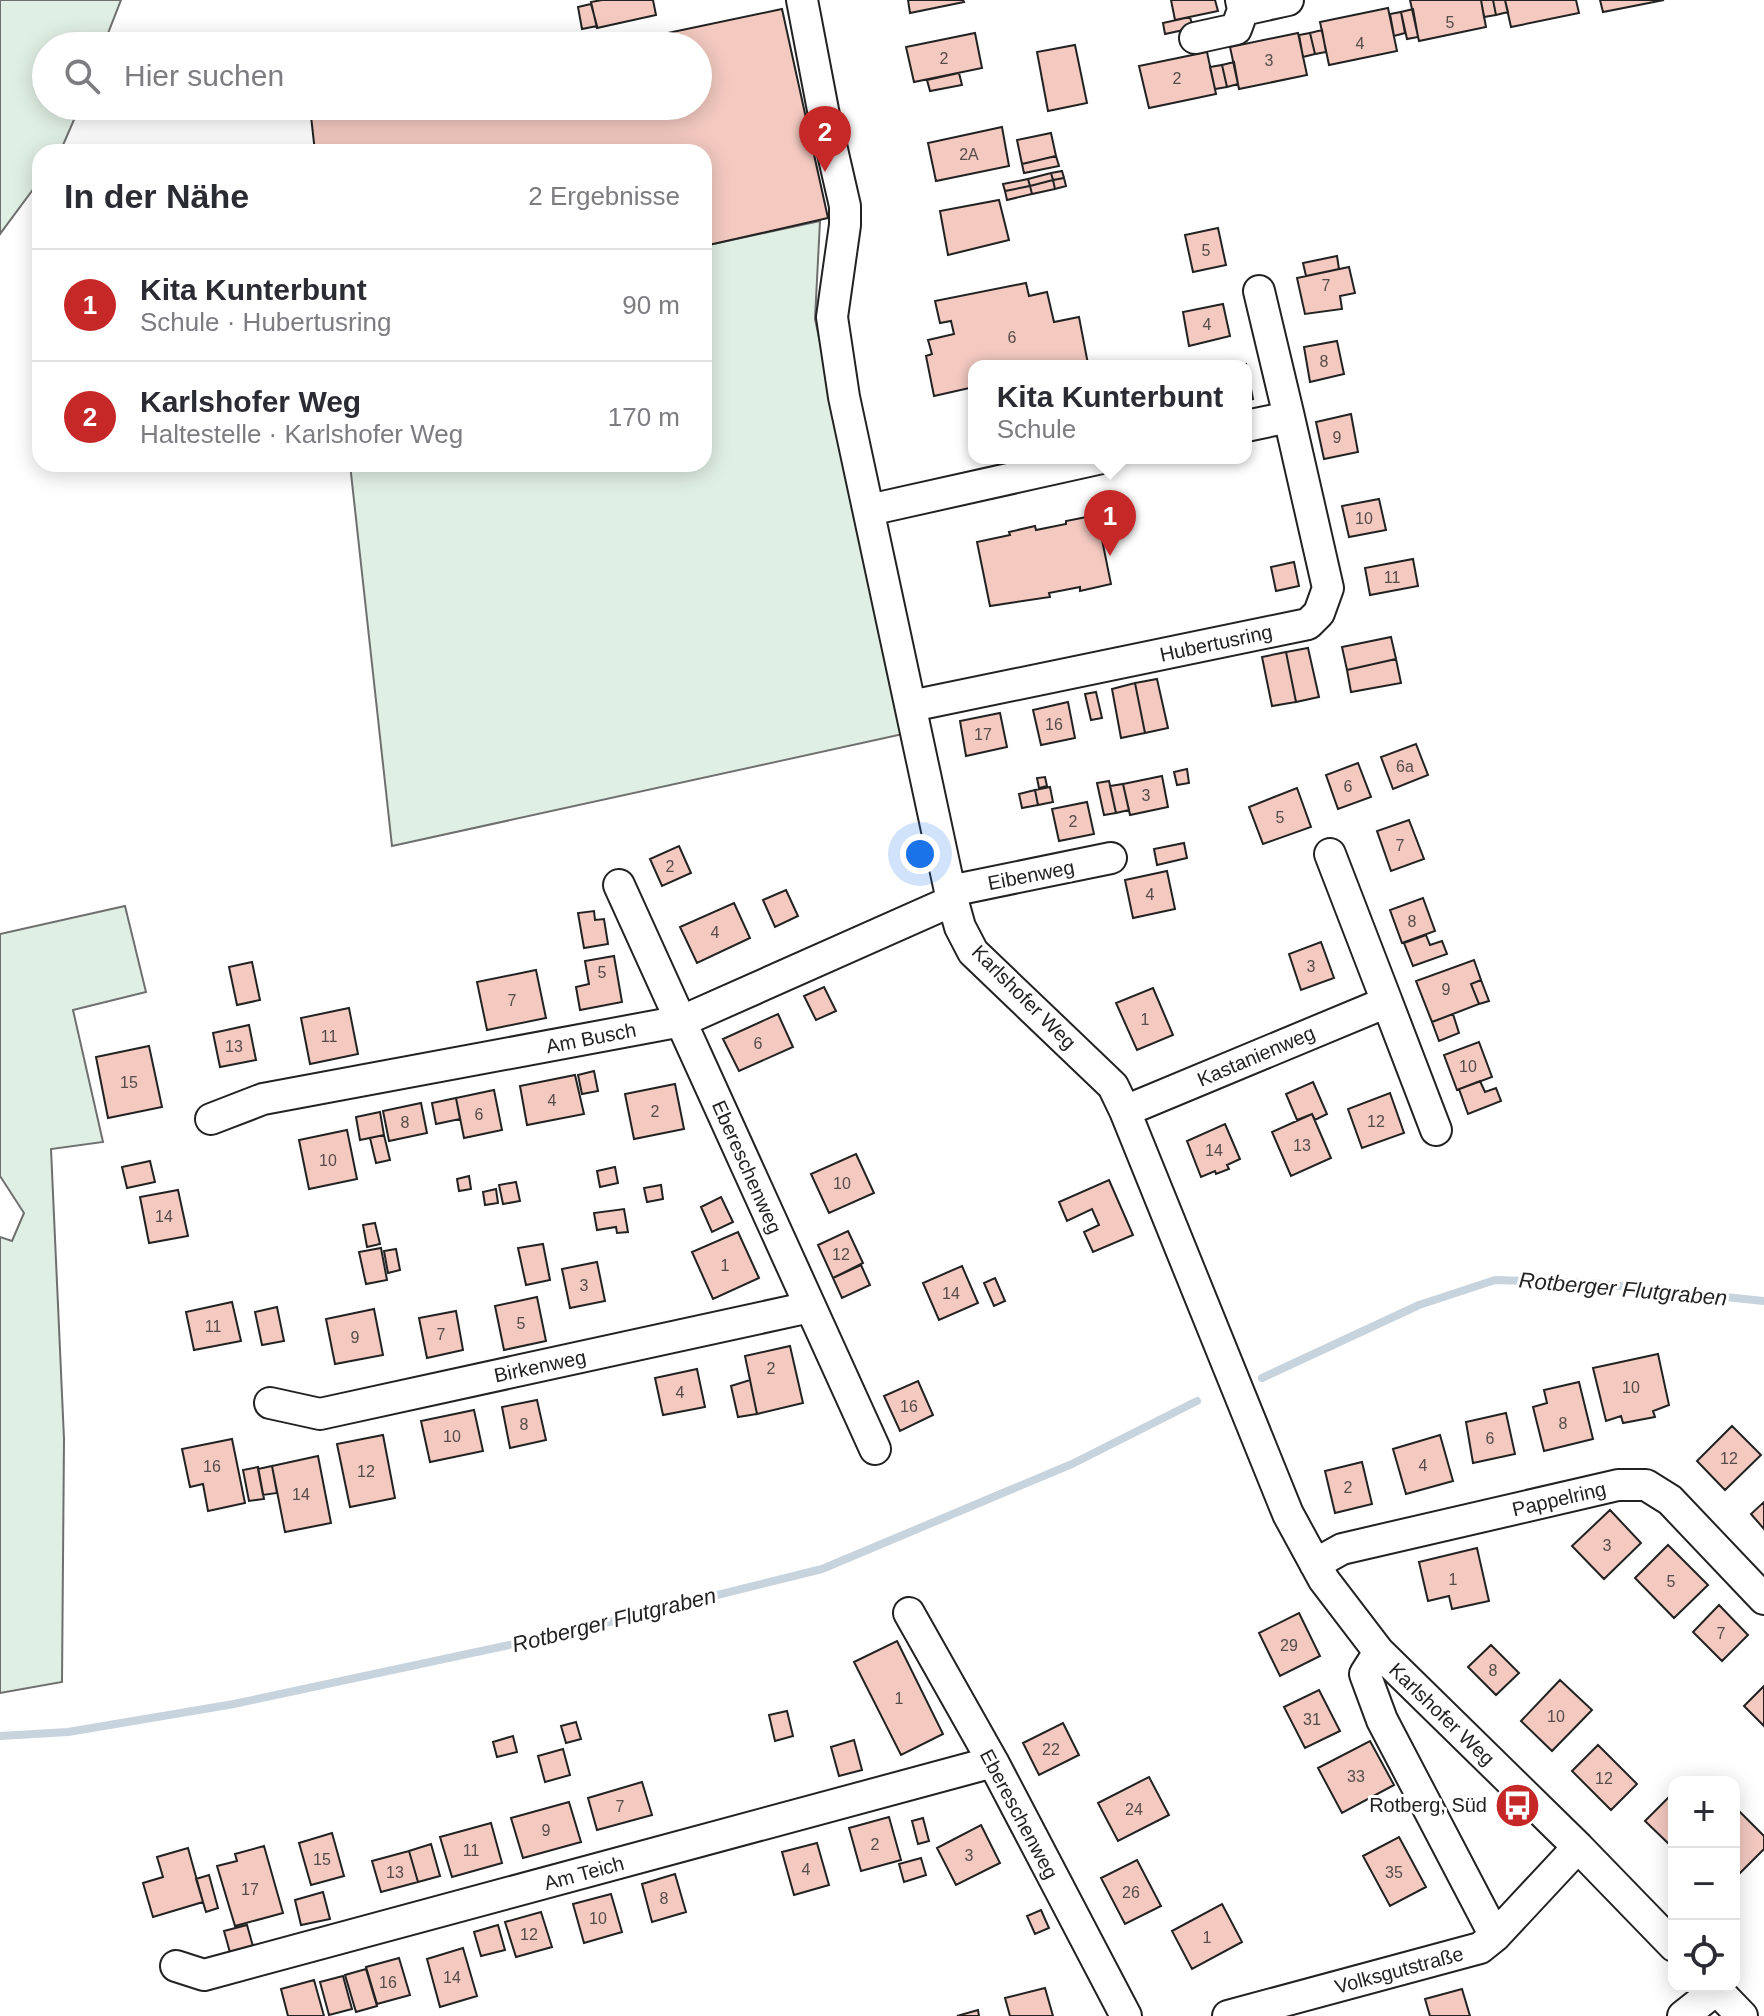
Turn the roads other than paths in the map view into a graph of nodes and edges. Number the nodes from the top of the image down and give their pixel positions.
1 (802, 0) edge
2 (1288, 0) edge
3 (1242, 5) edge
4 (1195, 38) dead end
5 (1259, 291) dead end
6 (1289, 417) junction
7 (1252, 425) edge
8 (1075, 464) edge
9 (869, 510) junction
10 (911, 706) junction
11 (1330, 854) dead end
12 (1111, 858) dead end
13 (619, 885) dead end
14 (951, 896) junction
15 (1387, 1002) junction
16 (682, 1021) junction
17 (1125, 1111) junction
18 (211, 1119) dead end
19 (1436, 1130) dead end
20 (810, 1307) junction
21 (270, 1403) dead end
22 (875, 1449) dead end
23 (1315, 1564) junction
24 (1764, 1599) edge
25 (909, 1613) dead end
26 (1379, 1652) junction
27 (993, 1762) junction
28 (1578, 1847) junction
29 (1495, 1936) junction
30 (1668, 1940) edge
31 (176, 1966) dead end
32 (1710, 1992) edge
33 (1718, 1992) edge
34 (1764, 2011) edge
35 (1126, 2016) edge
36 (1228, 2016) edge
37 (1683, 2016) edge
38 (1742, 2016) edge
39 (1759, 2016) edge

1 - 9 street, Karlshofer Weg
2 - 3 street
3 - 4 street
5 - 6 street, Hubertusring
6 - 7 street
6 - 10 street, Hubertusring
8 - 9 street
9 - 10 street, Karlshofer Weg
10 - 14 street, Karlshofer Weg
11 - 15 street
12 - 14 street, Eibenweg
13 - 16 street, Ebereschenweg
14 - 16 street, Am Busch
14 - 17 street, Karlshofer Weg
15 - 17 street, Kastanienweg
15 - 19 street
16 - 18 street, Am Busch
16 - 20 street, Ebereschenweg
17 - 23 street, Karlshofer Weg
20 - 21 street, Birkenweg
20 - 22 street, Ebereschenweg
23 - 24 street, Pappelring
23 - 26 street, Karlshofer Weg
25 - 27 street, Ebereschenweg
26 - 28 street, Karlshofer Weg
26 - 29 street, Karlshofer Weg
27 - 31 street, Am Teich
27 - 35 street, Ebereschenweg
28 - 29 street, Volksgutstraße
28 - 30 street, Karlshofer Weg
29 - 36 street, Volksgutstraße
32 - 37 street
33 - 38 street
34 - 39 street

